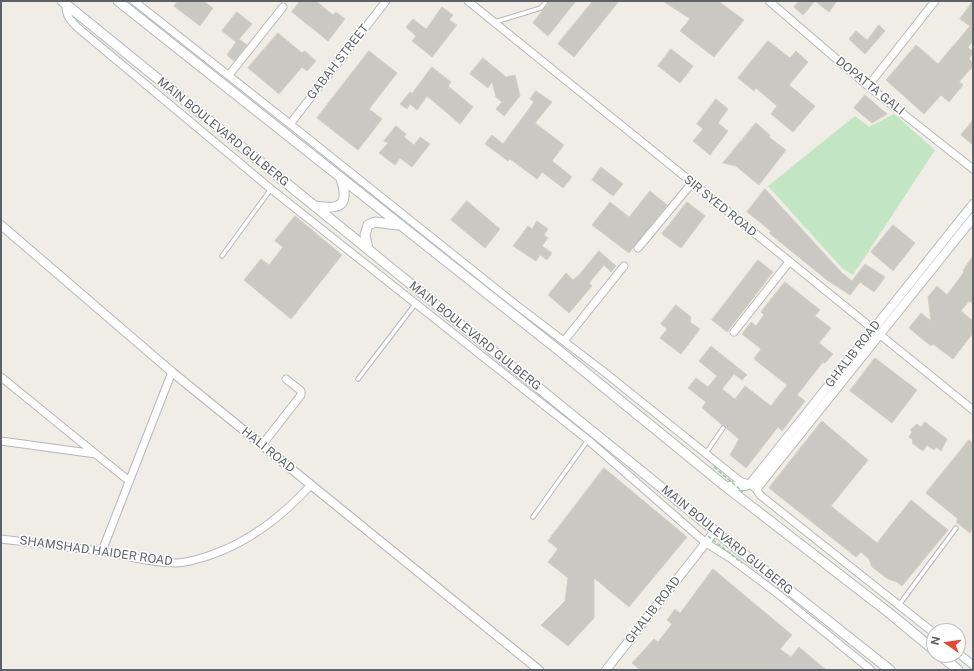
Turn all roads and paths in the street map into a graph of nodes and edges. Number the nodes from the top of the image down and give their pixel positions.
1 (118, 1) edge
2 (134, 1) edge
3 (386, 1) edge
4 (468, 1) edge
5 (546, 1) edge
6 (769, 1) edge
7 (935, 1) edge
8 (64, 3) edge
9 (283, 7) dead end
10 (494, 22) junction
11 (229, 75) junction
12 (868, 86) junction
13 (290, 124) junction
14 (973, 169) edge
15 (340, 179) junction
16 (692, 183) junction
17 (271, 189) junction
18 (973, 204) edge
19 (314, 206) junction
20 (973, 218) edge
21 (1, 225) edge
22 (399, 225) junction
23 (638, 248) dead end
24 (368, 249) junction
25 (222, 256) dead end
26 (789, 262) junction
27 (624, 266) dead end
28 (416, 303) junction
29 (734, 332) dead end
30 (876, 332) junction
31 (564, 341) junction
32 (172, 372) junction
33 (1, 377) edge
34 (286, 379) dead end
35 (358, 379) dead end
36 (973, 410) edge
37 (723, 428) dead end
38 (588, 440) junction
39 (1, 441) edge
40 (262, 445) junction
41 (96, 454) junction
42 (706, 454) junction
43 (714, 467) dead end
44 (129, 481) junction
45 (311, 485) junction
46 (725, 486) junction
47 (754, 486) junction
48 (743, 492) dead end
49 (533, 517) dead end
50 (956, 528) dead end
51 (710, 536) junction
52 (1, 539) edge
53 (102, 551) junction
54 (742, 563) dead end
55 (899, 605) junction
56 (926, 627) edge
57 (926, 643) edge
58 (950, 663) edge
59 (539, 670) edge
60 (606, 670) edge
61 (871, 670) edge
62 (890, 670) edge
63 (958, 670) edge

1 - 15 main road
2 - 11 street
3 - 13 street, GABAH STREET
4 - 10 street, SIR SYED ROAD
5 - 10 lane
6 - 12 street, DOPATTA GALI
7 - 12 street
8 - 17 street
8 - 19 main road, MAIN BOULEVARD GULBERG
9 - 11 street
10 - 16 street, SIR SYED ROAD
11 - 13 street
12 - 14 street, DOPATTA GALI
13 - 31 street
15 - 19 main road
15 - 22 main road
16 - 23 street
16 - 26 street, SIR SYED ROAD
17 - 25 lane
17 - 28 street
18 - 30 street, GHALIB ROAD
19 - 24 main road, MAIN BOULEVARD GULBERG
20 - 30 street, GHALIB ROAD
21 - 32 street, HALI ROAD
22 - 24 main road
22 - 46 main road
24 - 51 main road, MAIN BOULEVARD GULBERG
26 - 29 street
26 - 30 street, SIR SYED ROAD
27 - 31 street
28 - 35 lane
28 - 38 street
30 - 36 street, SIR SYED ROAD
30 - 47 street, GHALIB ROAD
31 - 42 street
32 - 40 street, HALI ROAD
32 - 44 street
33 - 41 street
34 - 40 street
37 - 42 lane
38 - 49 lane
38 - 51 street
39 - 41 street
40 - 45 street, HALI ROAD
41 - 44 street
42 - 47 street
43 - 48 path, bridge
44 - 53 street
45 - 53 street, SHAMSHAD HAIDER ROAD
45 - 59 street, HALI ROAD
46 - 47 street
46 - 57 main road
47 - 55 street
50 - 55 lane
51 - 54 path, bridge
51 - 60 street, GHALIB ROAD
51 - 61 street
51 - 62 main road, MAIN BOULEVARD GULBERG
52 - 53 street, SHAMSHAD HAIDER ROAD
55 - 56 street
58 - 63 main road

